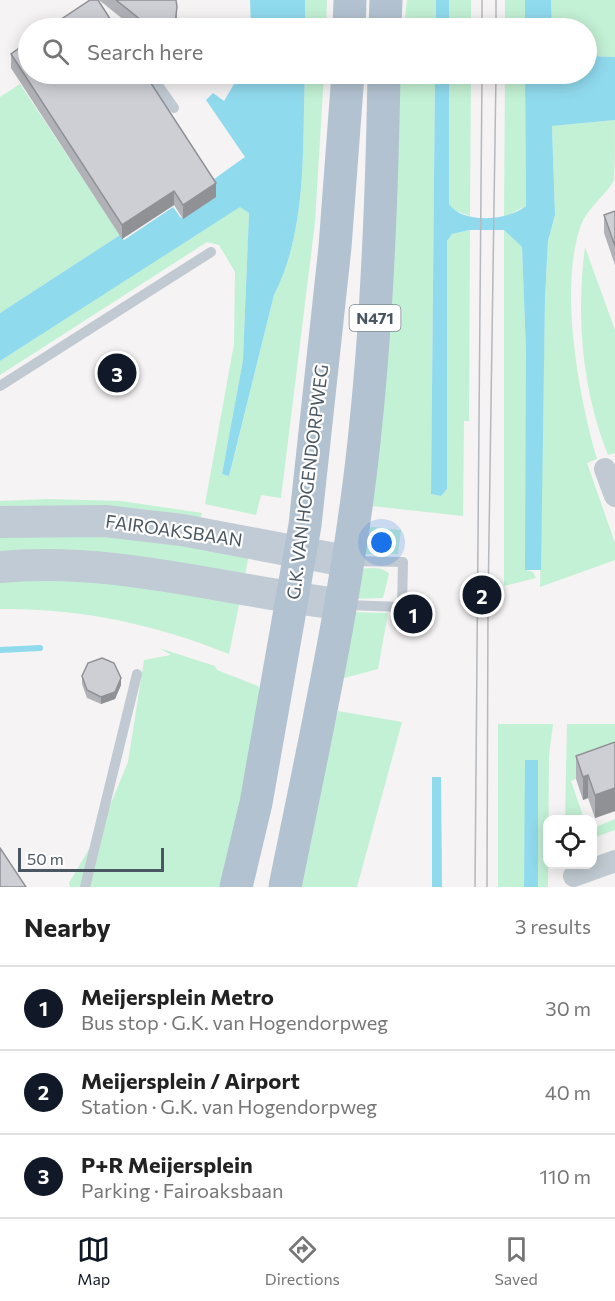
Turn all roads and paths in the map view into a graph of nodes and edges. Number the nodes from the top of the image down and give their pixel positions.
1 (350, 0) edge
2 (386, 0) edge
3 (349, 18) edge
4 (385, 18) edge
5 (157, 84) edge
6 (347, 84) edge
7 (384, 84) edge
8 (174, 108) dead end
9 (211, 252) dead end
10 (0, 386) edge
11 (605, 469) dead end
12 (615, 496) edge
13 (0, 522) edge
14 (300, 554) junction
15 (346, 561) junction
16 (0, 567) edge
17 (294, 599) junction
18 (339, 604) junction
19 (137, 674) dead end
20 (615, 861) edge
21 (574, 876) dead end
22 (85, 887) edge
23 (236, 887) edge
24 (285, 887) edge

1 - 3 main road
2 - 4 main road
5 - 8 lane
6 - 14 main road, G.K. VAN HOGENDORPWEG / N471
7 - 15 main road, N471
9 - 10 lane
11 - 12 street
13 - 14 main road, FAIROAKSBAAN
14 - 15 main road, FAIROAKSBAAN
14 - 17 main road, G.K. VAN HOGENDORPWEG / N471
15 - 18 main road, N471
15 - 18 lane
16 - 17 main road
17 - 18 main road
17 - 23 main road, G.K. VAN HOGENDORPWEG / N471
18 - 24 main road, N471
19 - 22 lane
20 - 21 street

